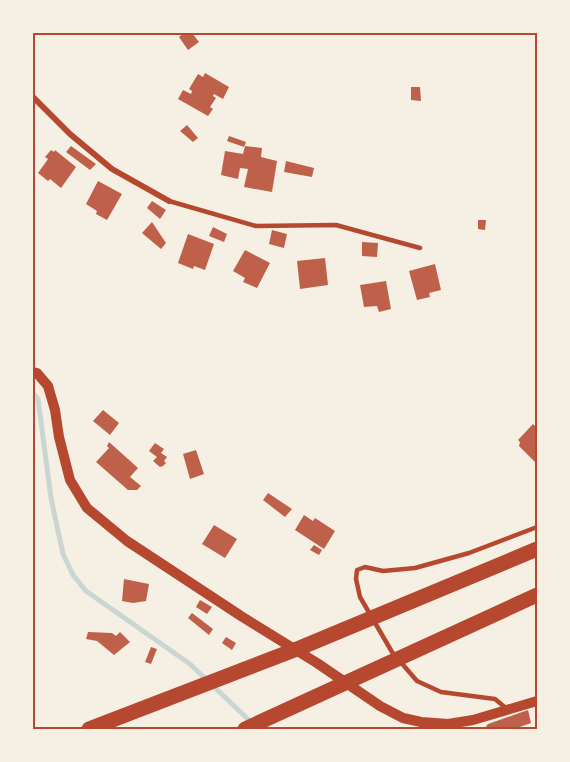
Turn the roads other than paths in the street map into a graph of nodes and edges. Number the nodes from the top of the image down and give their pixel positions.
1 (33, 96) edge
2 (170, 201) joint
3 (420, 248) dead end
4 (33, 372) edge
5 (537, 527) edge
6 (537, 549) edge
7 (537, 595) edge
8 (537, 701) edge
9 (507, 709) junction
10 (90, 729) edge
11 (245, 729) edge

1 - 2 street
2 - 3 lane
4 - 9 street
5 - 9 lane
6 - 10 highway
7 - 11 highway
8 - 9 street

